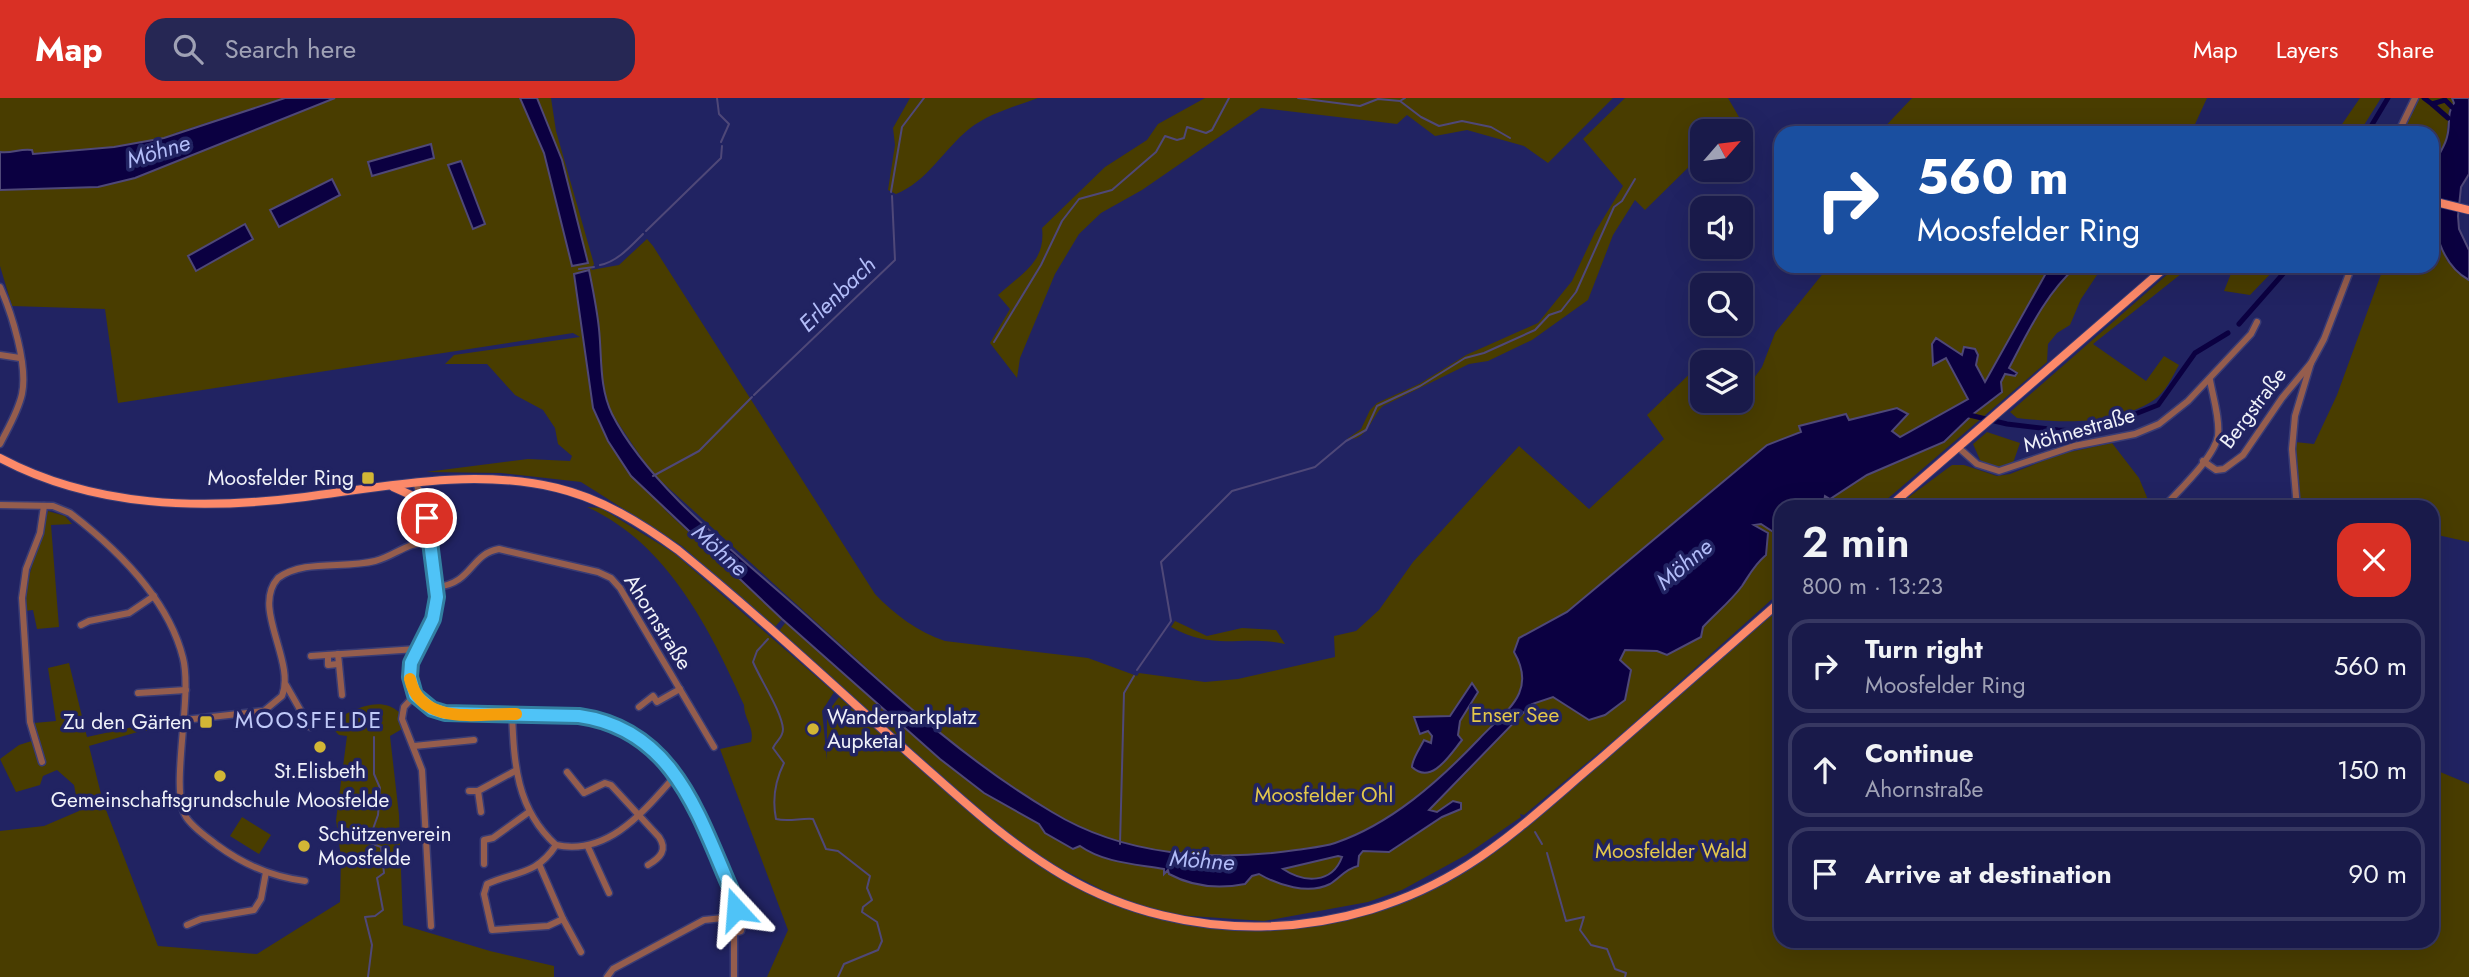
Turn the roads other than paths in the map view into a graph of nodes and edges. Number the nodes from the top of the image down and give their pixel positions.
1 (2414, 99) edge
2 (2401, 126) edge
3 (2439, 203) edge
4 (2468, 210) edge
5 (2159, 273) edge
6 (2349, 273) edge
7 (1, 289) edge
8 (2257, 322) dead end
9 (0, 355) edge
10 (20, 358) junction
11 (2311, 363) junction
12 (2210, 380) junction
13 (0, 444) edge
14 (1959, 448) junction
15 (0, 458) edge
16 (2203, 461) junction
17 (416, 482) junction
18 (391, 485) junction
19 (422, 500) junction
20 (1897, 500) edge
21 (2170, 500) edge
22 (2296, 500) edge
23 (0, 505) edge
24 (44, 506) junction
25 (431, 542) junction
26 (437, 587) junction
27 (154, 596) junction
28 (1774, 607) edge
29 (81, 625) dead end
30 (417, 649) junction
31 (338, 654) junction
32 (328, 655) junction
33 (311, 656) dead end
34 (338, 664) junction
35 (286, 685) junction
36 (680, 689) junction
37 (186, 690) junction
38 (138, 693) dead end
39 (342, 695) dead end
40 (415, 695) junction
41 (639, 707) dead end
42 (512, 713) junction
43 (184, 720) junction
44 (310, 727) dead end
45 (474, 740) dead end
46 (414, 746) junction
47 (714, 747) dead end
48 (42, 762) dead end
49 (515, 771) junction
50 (567, 772) dead end
51 (676, 775) junction
52 (469, 791) dead end
53 (478, 791) junction
54 (481, 812) dead end
55 (529, 812) junction
56 (638, 815) junction
57 (556, 845) junction
58 (588, 847) junction
59 (484, 864) dead end
60 (540, 864) junction
61 (648, 865) dead end
62 (266, 872) junction
63 (305, 881) dead end
64 (609, 893) dead end
65 (736, 912) junction
66 (723, 918) junction
67 (563, 919) junction
68 (187, 925) dead end
69 (431, 926) dead end
70 (734, 934) junction
71 (581, 952) dead end
72 (607, 977) edge
73 (734, 977) edge

1 - 2 street
3 - 4 main road
5 - 14 main road
6 - 11 street, Bergstraße
7 - 10 street
8 - 12 street, Möhnestraße
9 - 10 street
10 - 13 street
11 - 16 street, Bergstraße
11 - 22 street
12 - 14 street, Möhnestraße
12 - 16 street, Bergstraße
14 - 20 main road
15 - 18 main road
16 - 21 street
17 - 18 main road
17 - 19 street
17 - 28 main road
18 - 19 main road
19 - 25 street
23 - 24 street
24 - 27 street
24 - 48 street
25 - 26 street
25 - 35 street
26 - 30 street
26 - 36 street, Ahornstraße
27 - 29 street
27 - 37 street
30 - 31 street
30 - 40 street
31 - 32 street
31 - 34 street
32 - 33 street
32 - 34 street
34 - 39 street
35 - 43 street
35 - 44 street
36 - 41 street, Ahornstraße
36 - 47 street, Ahornstraße
37 - 38 street
37 - 43 street
40 - 42 street
40 - 46 street
42 - 49 street
42 - 51 street
43 - 62 street
45 - 46 street
46 - 69 street
49 - 53 street
49 - 55 street
50 - 56 street
51 - 56 street
51 - 65 street
52 - 53 street
53 - 54 street
55 - 57 street
55 - 59 street
56 - 58 street
56 - 61 street
57 - 58 street
57 - 60 street
58 - 64 street
60 - 67 street
60 - 67 street
62 - 63 street
62 - 68 street
65 - 66 street
65 - 70 street
66 - 70 street
66 - 72 street
67 - 71 street
70 - 73 street

